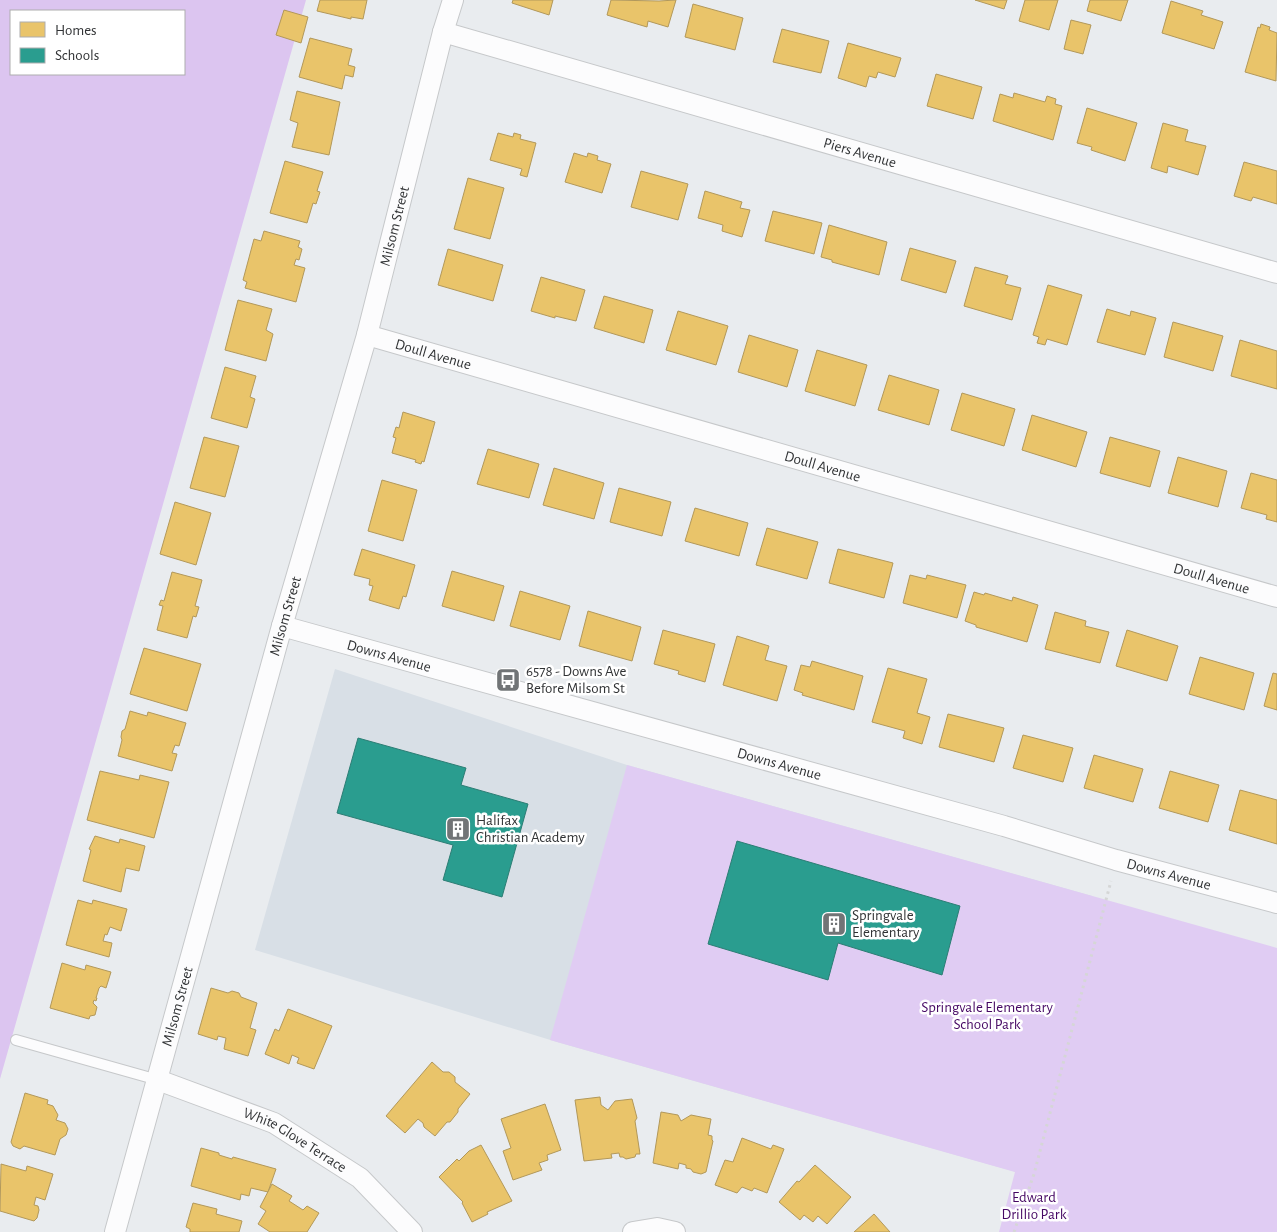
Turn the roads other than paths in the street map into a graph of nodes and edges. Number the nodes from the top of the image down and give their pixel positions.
1 (453, 0) edge
2 (443, 32) junction
3 (1277, 273) edge
4 (367, 335) junction
5 (1277, 597) edge
6 (282, 626) junction
7 (1277, 903) edge
8 (16, 1040) dead end
9 (158, 1080) junction
10 (116, 1232) edge
11 (412, 1232) edge
12 (633, 1232) edge
13 (675, 1232) edge

1 - 2 street, Milsom Street
2 - 3 street, Piers Avenue
2 - 4 street, Milsom Street
4 - 5 street, Doull Avenue
4 - 6 street, Milsom Street
6 - 7 street, Downs Avenue
6 - 9 street, Milsom Street
8 - 9 lane
9 - 10 street, Milsom Street
9 - 11 street, White Glove Terrace
12 - 13 street

